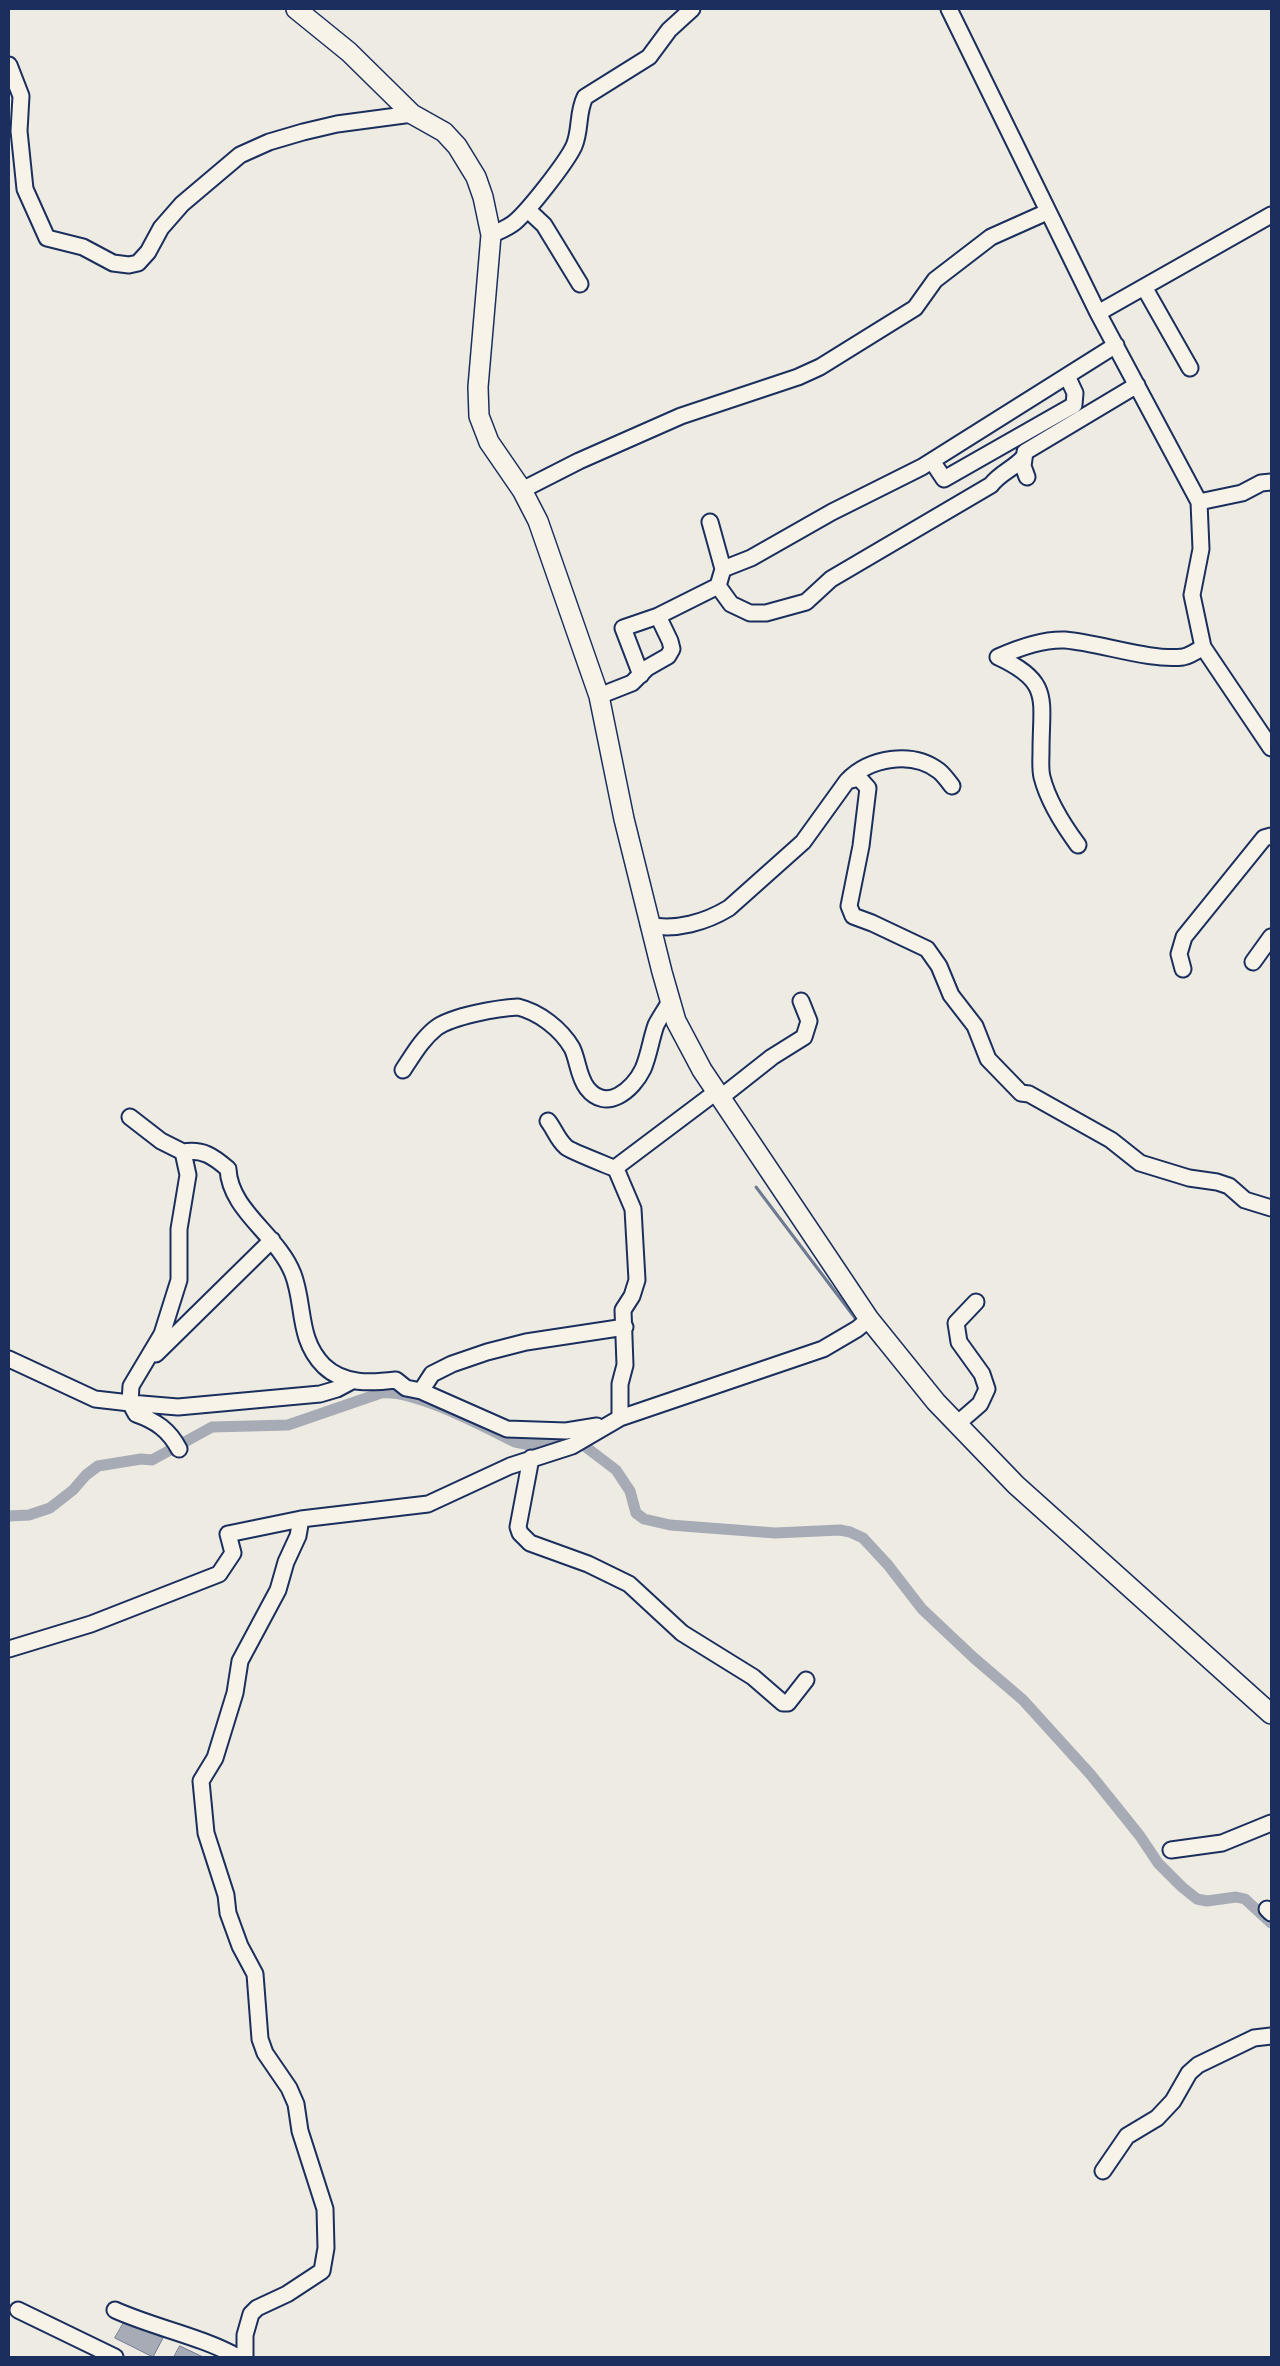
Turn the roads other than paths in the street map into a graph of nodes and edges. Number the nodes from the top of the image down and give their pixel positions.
1 (296, 9) edge
2 (692, 9) edge
3 (949, 9) edge
4 (9, 66) edge
5 (412, 114) junction
6 (528, 210) junction
7 (1047, 212) junction
8 (1271, 215) edge
9 (491, 235) junction
10 (580, 284) dead end
11 (1144, 287) junction
12 (1098, 313) junction
13 (1116, 346) junction
14 (1190, 368) dead end
15 (1067, 376) junction
16 (1137, 385) junction
17 (1003, 416) junction
18 (1016, 438) junction
19 (1023, 458) junction
20 (932, 461) junction
21 (1027, 477) dead end
22 (1271, 482) edge
23 (522, 490) junction
24 (1199, 502) junction
25 (710, 522) dead end
26 (723, 569) junction
27 (718, 586) junction
28 (658, 616) junction
29 (1203, 647) junction
30 (641, 675) junction
31 (599, 696) junction
32 (1271, 748) edge
33 (847, 781) junction
34 (952, 786) dead end
35 (1271, 836) edge
36 (1078, 845) dead end
37 (649, 924) junction
38 (1271, 937) edge
39 (1253, 962) dead end
40 (1183, 969) dead end
41 (801, 1001) dead end
42 (670, 1002) junction
43 (403, 1070) dead end
44 (718, 1095) junction
45 (130, 1116) dead end
46 (548, 1121) dead end
47 (183, 1152) junction
48 (616, 1169) junction
49 (1271, 1208) edge
50 (272, 1240) junction
51 (976, 1302) dead end
52 (869, 1319) junction
53 (625, 1327) junction
54 (9, 1359) edge
55 (143, 1367) junction
56 (352, 1381) junction
57 (421, 1391) junction
58 (130, 1403) junction
59 (615, 1421) junction
60 (957, 1424) junction
61 (177, 1445) dead end
62 (530, 1458) junction
63 (300, 1519) junction
64 (9, 1649) edge
65 (806, 1680) dead end
66 (1271, 1714) edge
67 (1271, 1823) edge
68 (1171, 1850) dead end
69 (1271, 2036) edge
70 (1103, 2171) dead end
71 (18, 2310) dead end
72 (115, 2310) dead end
73 (115, 2357) edge
74 (238, 2357) edge
75 (244, 2357) edge

1 - 5 main road
2 - 6 street
3 - 7 street
4 - 5 street
5 - 9 main road
6 - 9 street
6 - 10 street
7 - 12 street
7 - 23 street
8 - 11 street
9 - 23 main road
11 - 12 street
11 - 14 street
12 - 13 street
13 - 15 street
13 - 16 street
15 - 17 street
15 - 18 street
16 - 19 street
16 - 24 street
17 - 18 street
17 - 20 street
18 - 20 street
19 - 21 street
19 - 27 street
20 - 26 street
22 - 24 street
23 - 31 main road
24 - 29 street
25 - 26 street
26 - 27 street
27 - 28 street
28 - 30 street
28 - 30 street
29 - 32 street
29 - 36 street
30 - 31 street
31 - 37 main road
33 - 34 street
33 - 37 street
33 - 49 street
35 - 40 street
37 - 42 main road
38 - 39 street
41 - 44 street
42 - 43 street
42 - 44 main road
44 - 48 street
44 - 52 main road
45 - 47 street
46 - 48 street
47 - 50 street
47 - 55 street
48 - 53 street
50 - 55 street
50 - 56 street
51 - 60 street
52 - 59 street
52 - 60 main road
53 - 57 street
53 - 59 street
54 - 58 street
55 - 58 street
56 - 57 street
56 - 58 street
57 - 59 street
58 - 61 street
59 - 62 street
60 - 66 main road
62 - 63 street
62 - 65 street
63 - 64 street
63 - 75 street
67 - 68 street
69 - 70 street
71 - 73 street
72 - 74 street

